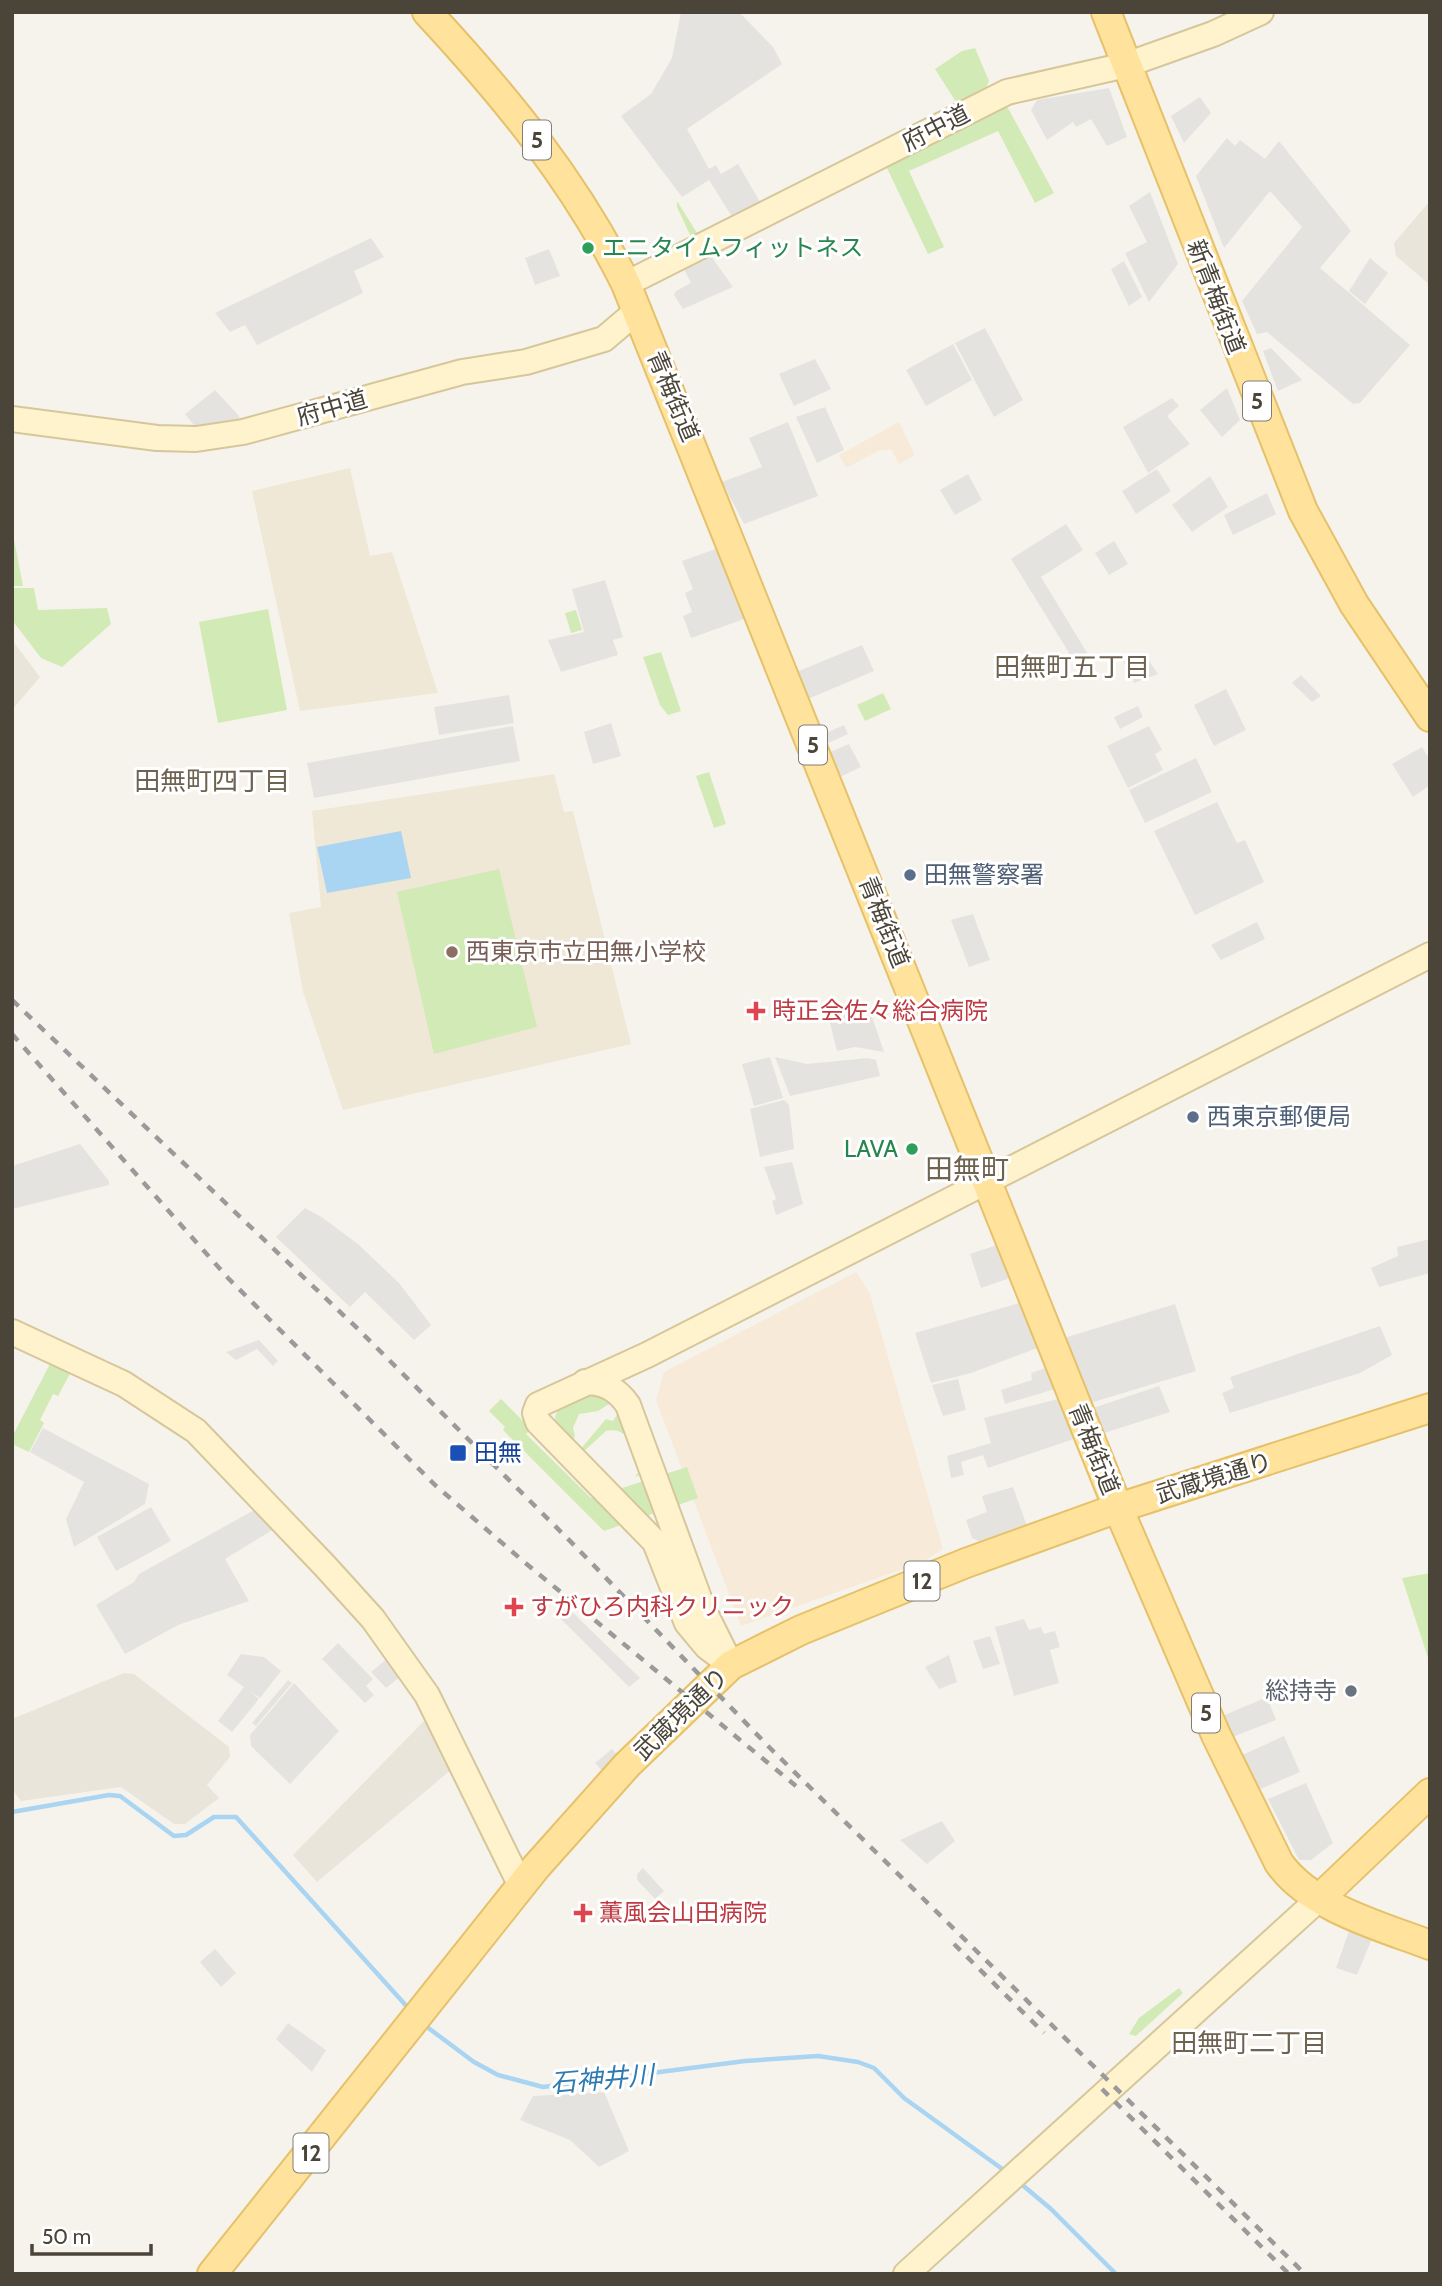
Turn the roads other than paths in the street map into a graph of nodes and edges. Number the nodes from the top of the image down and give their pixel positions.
1 (427, 12) edge
2 (1106, 12) edge
3 (1261, 12) edge
4 (1126, 65) junction
5 (626, 284) junction
6 (637, 311) junction
7 (12, 419) edge
8 (1430, 717) edge
9 (1430, 955) edge
10 (987, 1180) junction
11 (12, 1332) edge
12 (647, 1355) junction
13 (585, 1382) junction
14 (628, 1405) junction
15 (1430, 1408) edge
16 (656, 1483) junction
17 (1118, 1508) junction
18 (627, 1512) junction
19 (731, 1665) junction
20 (1430, 1793) edge
21 (521, 1886) junction
22 (1320, 1898) junction
23 (1430, 1945) edge
24 (212, 2274) edge
25 (906, 2274) edge

1 - 5 main road, 青梅街道 / 5
2 - 4 main road, 新青梅街道 / 5
3 - 4 street, 府中道
4 - 5 street, 府中道
4 - 8 main road, 新青梅街道 / 5
5 - 6 main road, 青梅街道 / 5
6 - 7 street, 府中道
6 - 10 main road, 青梅街道 / 5
9 - 10 street
10 - 12 street
10 - 17 main road, 青梅街道 / 5
11 - 21 street
12 - 13 street
12 - 14 street
13 - 14 street
13 - 18 street
14 - 16 street
15 - 17 main road, 武蔵境通り / 12
16 - 18 street
16 - 19 street
17 - 19 main road, 武蔵境通り / 12
17 - 22 main road, 青梅街道 / 5
18 - 19 street
19 - 21 main road, 武蔵境通り / 12
20 - 22 main road
21 - 24 main road, 武蔵境通り / 12
22 - 23 main road, 青梅街道 / 5
22 - 25 street

